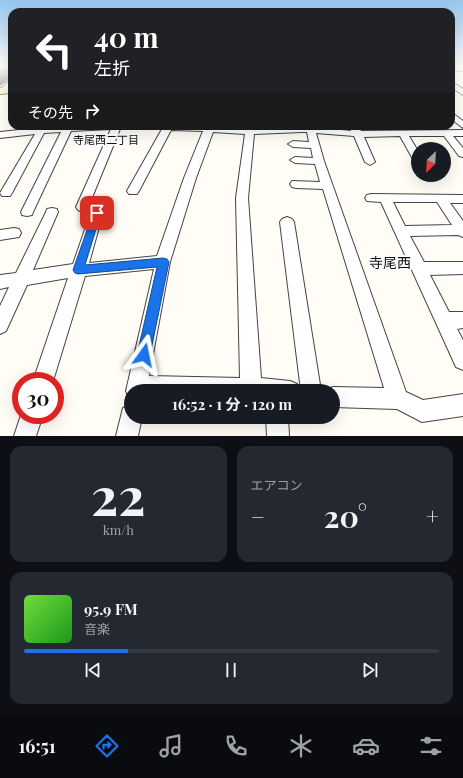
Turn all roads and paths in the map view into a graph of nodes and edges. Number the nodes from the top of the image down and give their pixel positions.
1 (455, 87) edge
2 (462, 95) edge
3 (455, 118) edge
4 (463, 125) edge
5 (34, 130) edge
6 (60, 130) edge
7 (115, 130) edge
8 (170, 130) edge
9 (214, 130) edge
10 (244, 130) edge
11 (305, 130) edge
12 (356, 130) edge
13 (447, 130) edge
14 (402, 131) edge
15 (463, 133) edge
16 (3, 134) edge
17 (0, 144) edge
18 (293, 144) dead end
19 (315, 145) junction
20 (411, 147) edge
21 (463, 154) edge
22 (295, 160) dead end
23 (319, 161) junction
24 (370, 162) dead end
25 (296, 184) dead end
26 (327, 186) junction
27 (133, 192) dead end
28 (6, 193) dead end
29 (441, 198) junction
30 (463, 199) edge
31 (27, 212) dead end
32 (52, 212) dead end
33 (287, 222) dead end
34 (401, 231) junction
35 (462, 231) edge
36 (14, 233) dead end
37 (0, 235) edge
38 (163, 262) junction
39 (463, 268) edge
40 (419, 269) junction
41 (78, 270) junction
42 (22, 279) junction
43 (0, 282) edge
44 (463, 320) edge
45 (444, 321) junction
46 (0, 325) edge
47 (463, 360) edge
48 (46, 372) edge
49 (137, 384) edge
50 (251, 384) edge
51 (310, 384) edge
52 (340, 397) edge
53 (398, 399) junction
54 (463, 405) edge
55 (29, 424) edge
56 (129, 424) edge
57 (277, 424) edge
58 (25, 436) edge
59 (127, 436) edge
60 (278, 436) edge

1 - 2 street
3 - 4 street
5 - 16 street
5 - 28 street
6 - 31 street
7 - 41 street
8 - 27 street
9 - 38 street
10 - 50 street
11 - 19 street
12 - 14 street
12 - 24 street
13 - 14 street
13 - 15 street
13 - 21 street
14 - 20 street
16 - 17 street
18 - 19 street
19 - 23 street
22 - 23 street
23 - 26 street
25 - 26 street
26 - 53 street
29 - 30 street
29 - 34 street
29 - 35 street
32 - 42 street
33 - 51 street
34 - 35 street
34 - 40 street
36 - 37 street
38 - 41 street
38 - 49 street
39 - 40 street
40 - 45 street
41 - 42 street
41 - 48 street
42 - 43 street
42 - 46 street
44 - 45 street
45 - 47 street
52 - 53 street
53 - 54 street
55 - 58 street
56 - 59 street
57 - 60 street

